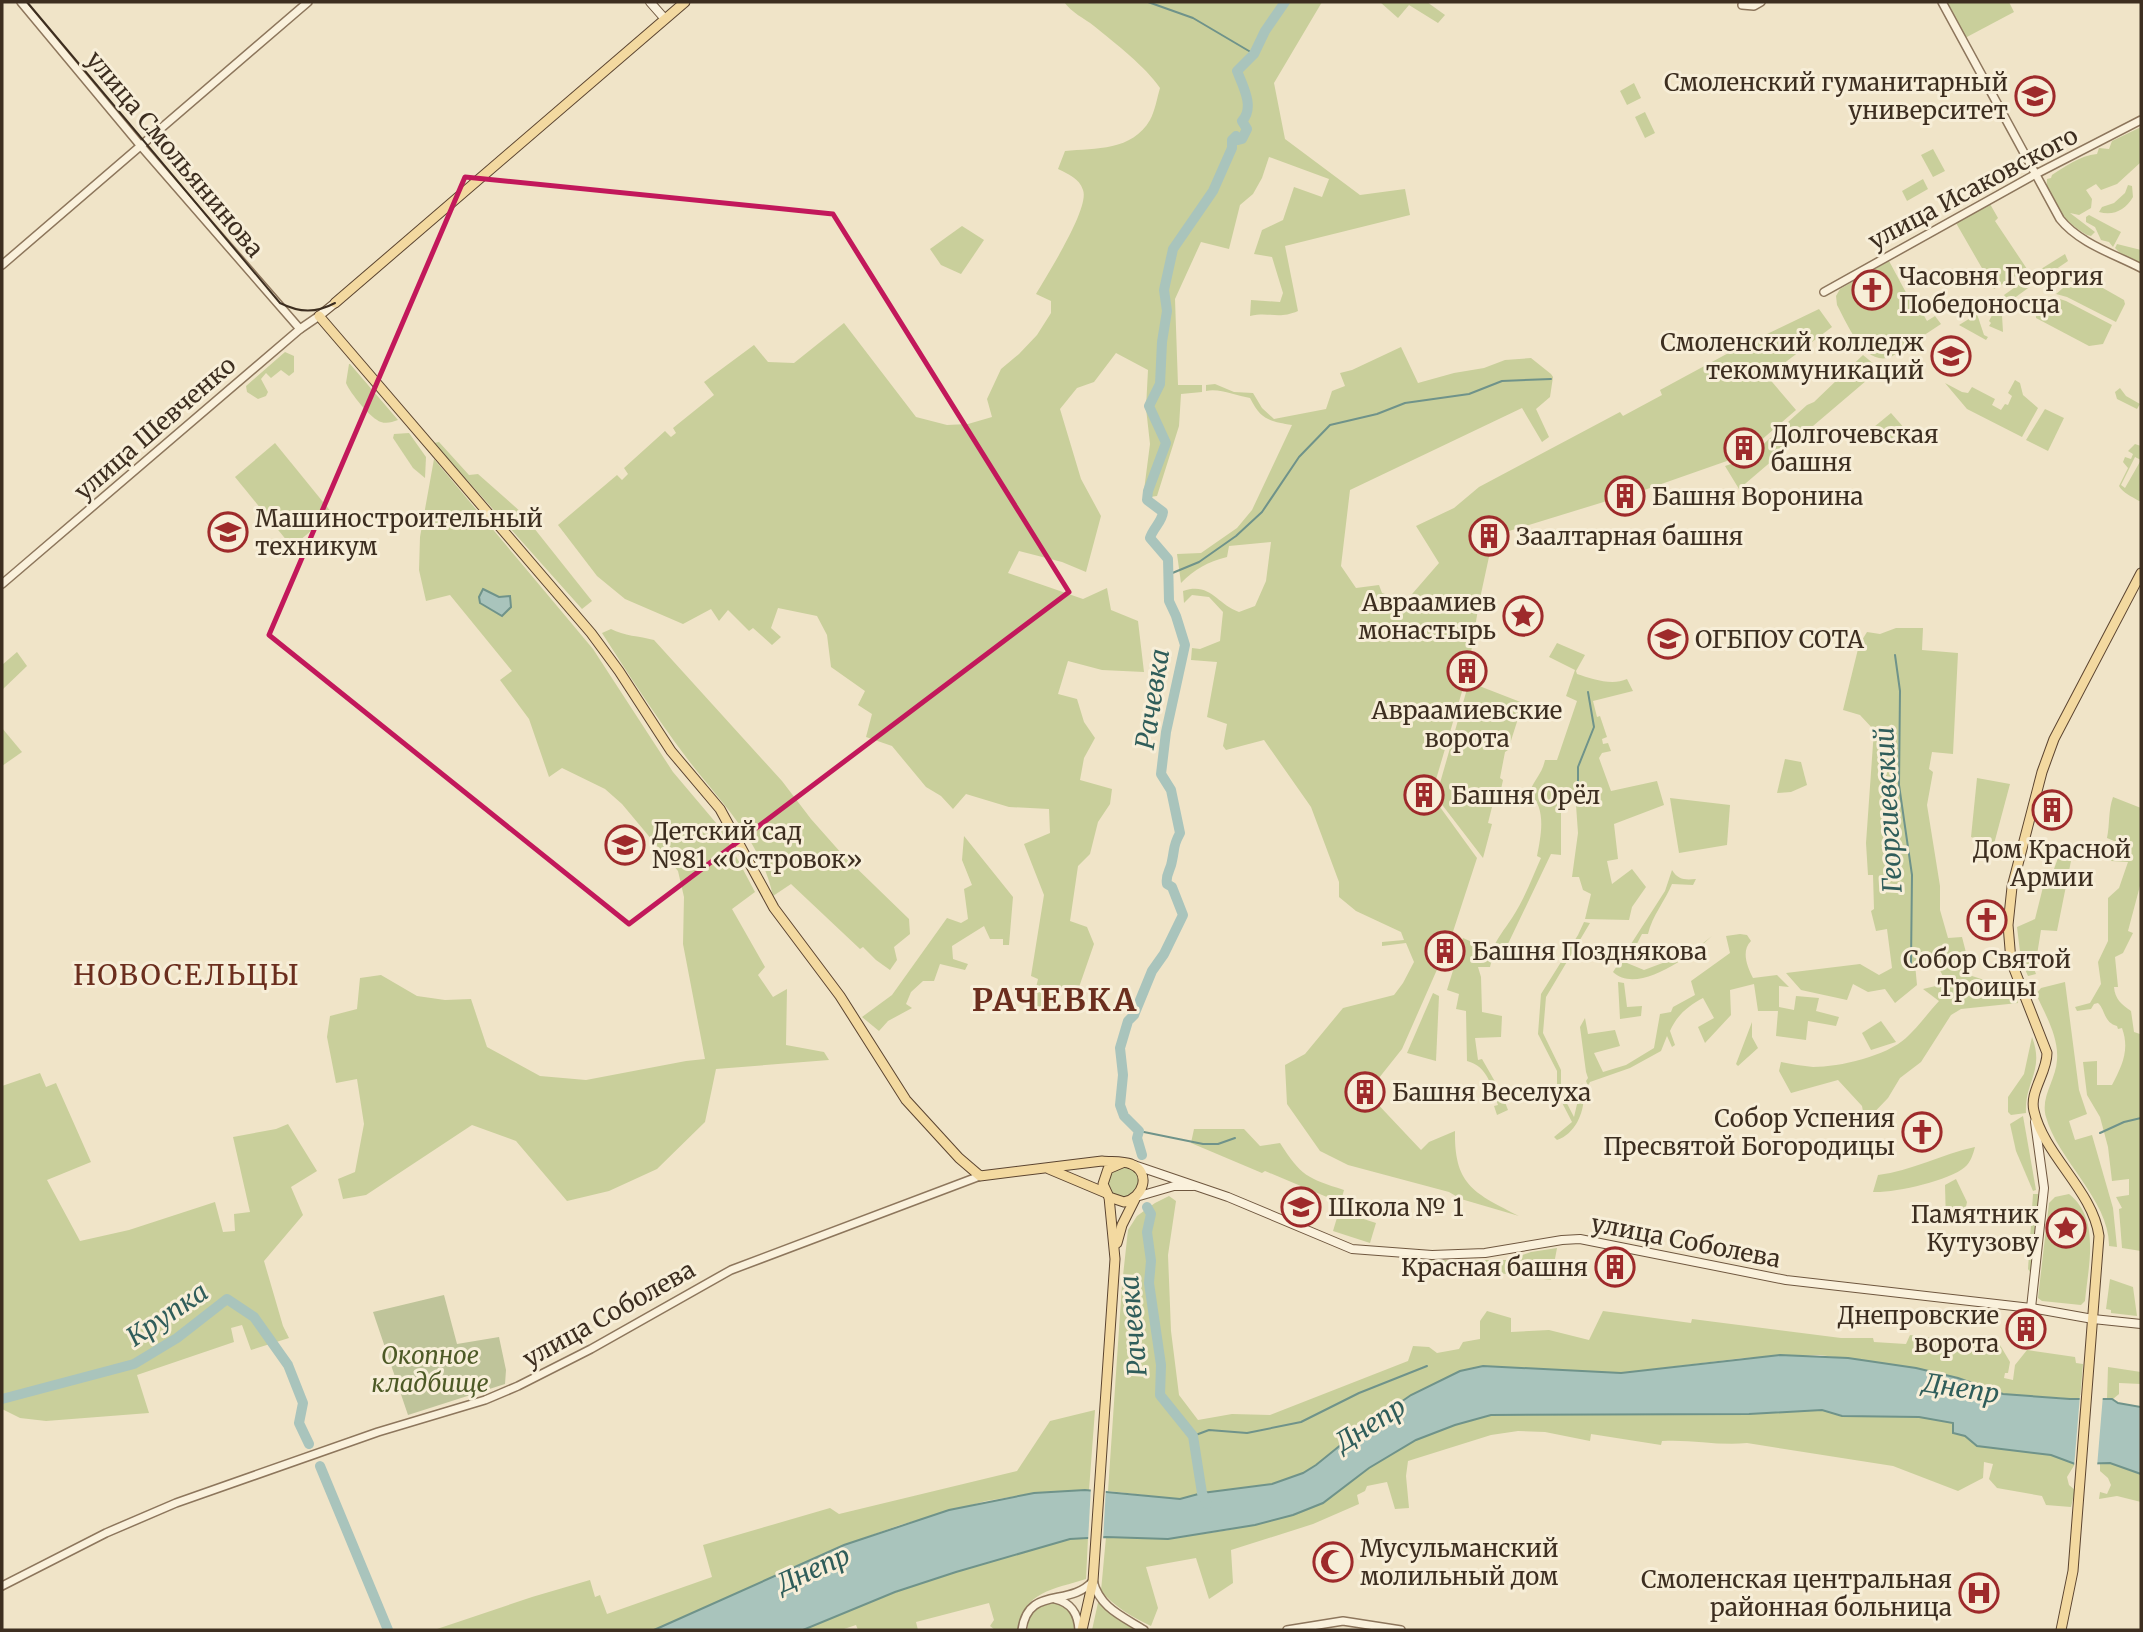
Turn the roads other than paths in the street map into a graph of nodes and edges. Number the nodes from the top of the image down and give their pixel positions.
1 (21, 2) edge
2 (307, 2) edge
3 (650, 2) edge
4 (685, 2) edge
5 (1745, 2) edge
6 (1761, 2) edge
7 (1942, 2) edge
8 (665, 19) junction
9 (2141, 120) edge
10 (141, 145) junction
11 (2034, 175) junction
12 (2, 265) edge
13 (2141, 268) edge
14 (1824, 292) dead end
15 (335, 303) joint
16 (319, 316) junction
17 (300, 329) junction
18 (2141, 573) edge
19 (2, 584) edge
20 (2034, 1112) junction
21 (1125, 1163) junction
22 (1044, 1167) junction
23 (980, 1176) junction
24 (1200, 1186) junction
25 (1108, 1195) junction
26 (1135, 1198) junction
27 (1115, 1259) junction
28 (2031, 1308) junction
29 (2093, 1319) junction
30 (2141, 1324) edge
31 (1093, 1581) junction
32 (2, 1586) edge
33 (1055, 1599) junction
34 (1022, 1630) edge
35 (1081, 1630) edge
36 (1144, 1630) edge
37 (1287, 1630) edge
38 (1401, 1630) edge
39 (2061, 1630) edge

1 - 10 street, улица Смольянинова
2 - 10 street
3 - 8 main road
4 - 8 main road
5 - 6 street
7 - 11 street
8 - 15 main road
9 - 11 street, улица Исаковского
10 - 12 street
10 - 17 street, улица Смольянинова
11 - 13 street
11 - 14 street, улица Исаковского
15 - 16 main road, улица Шевченко
16 - 17 street, улица Шевченко
16 - 23 main road
17 - 19 street, улица Шевченко
18 - 20 main road
20 - 28 main road
20 - 29 main road
21 - 22 main road, улица Соболева
21 - 24 main road, улица Соболева
21 - 25 main road
21 - 26 main road
22 - 23 main road, улица Соболева
22 - 25 main road
23 - 32 street, улица Соболева
24 - 26 main road, улица Соболева
24 - 28 main road, улица Соболева
25 - 26 main road
25 - 27 main road
26 - 27 main road
27 - 31 main road
28 - 29 main road, улица Соболева
29 - 30 main road, улица Соболева
29 - 39 main road
31 - 33 street
31 - 35 main road
31 - 36 street
33 - 34 street
33 - 35 street
37 - 38 street

